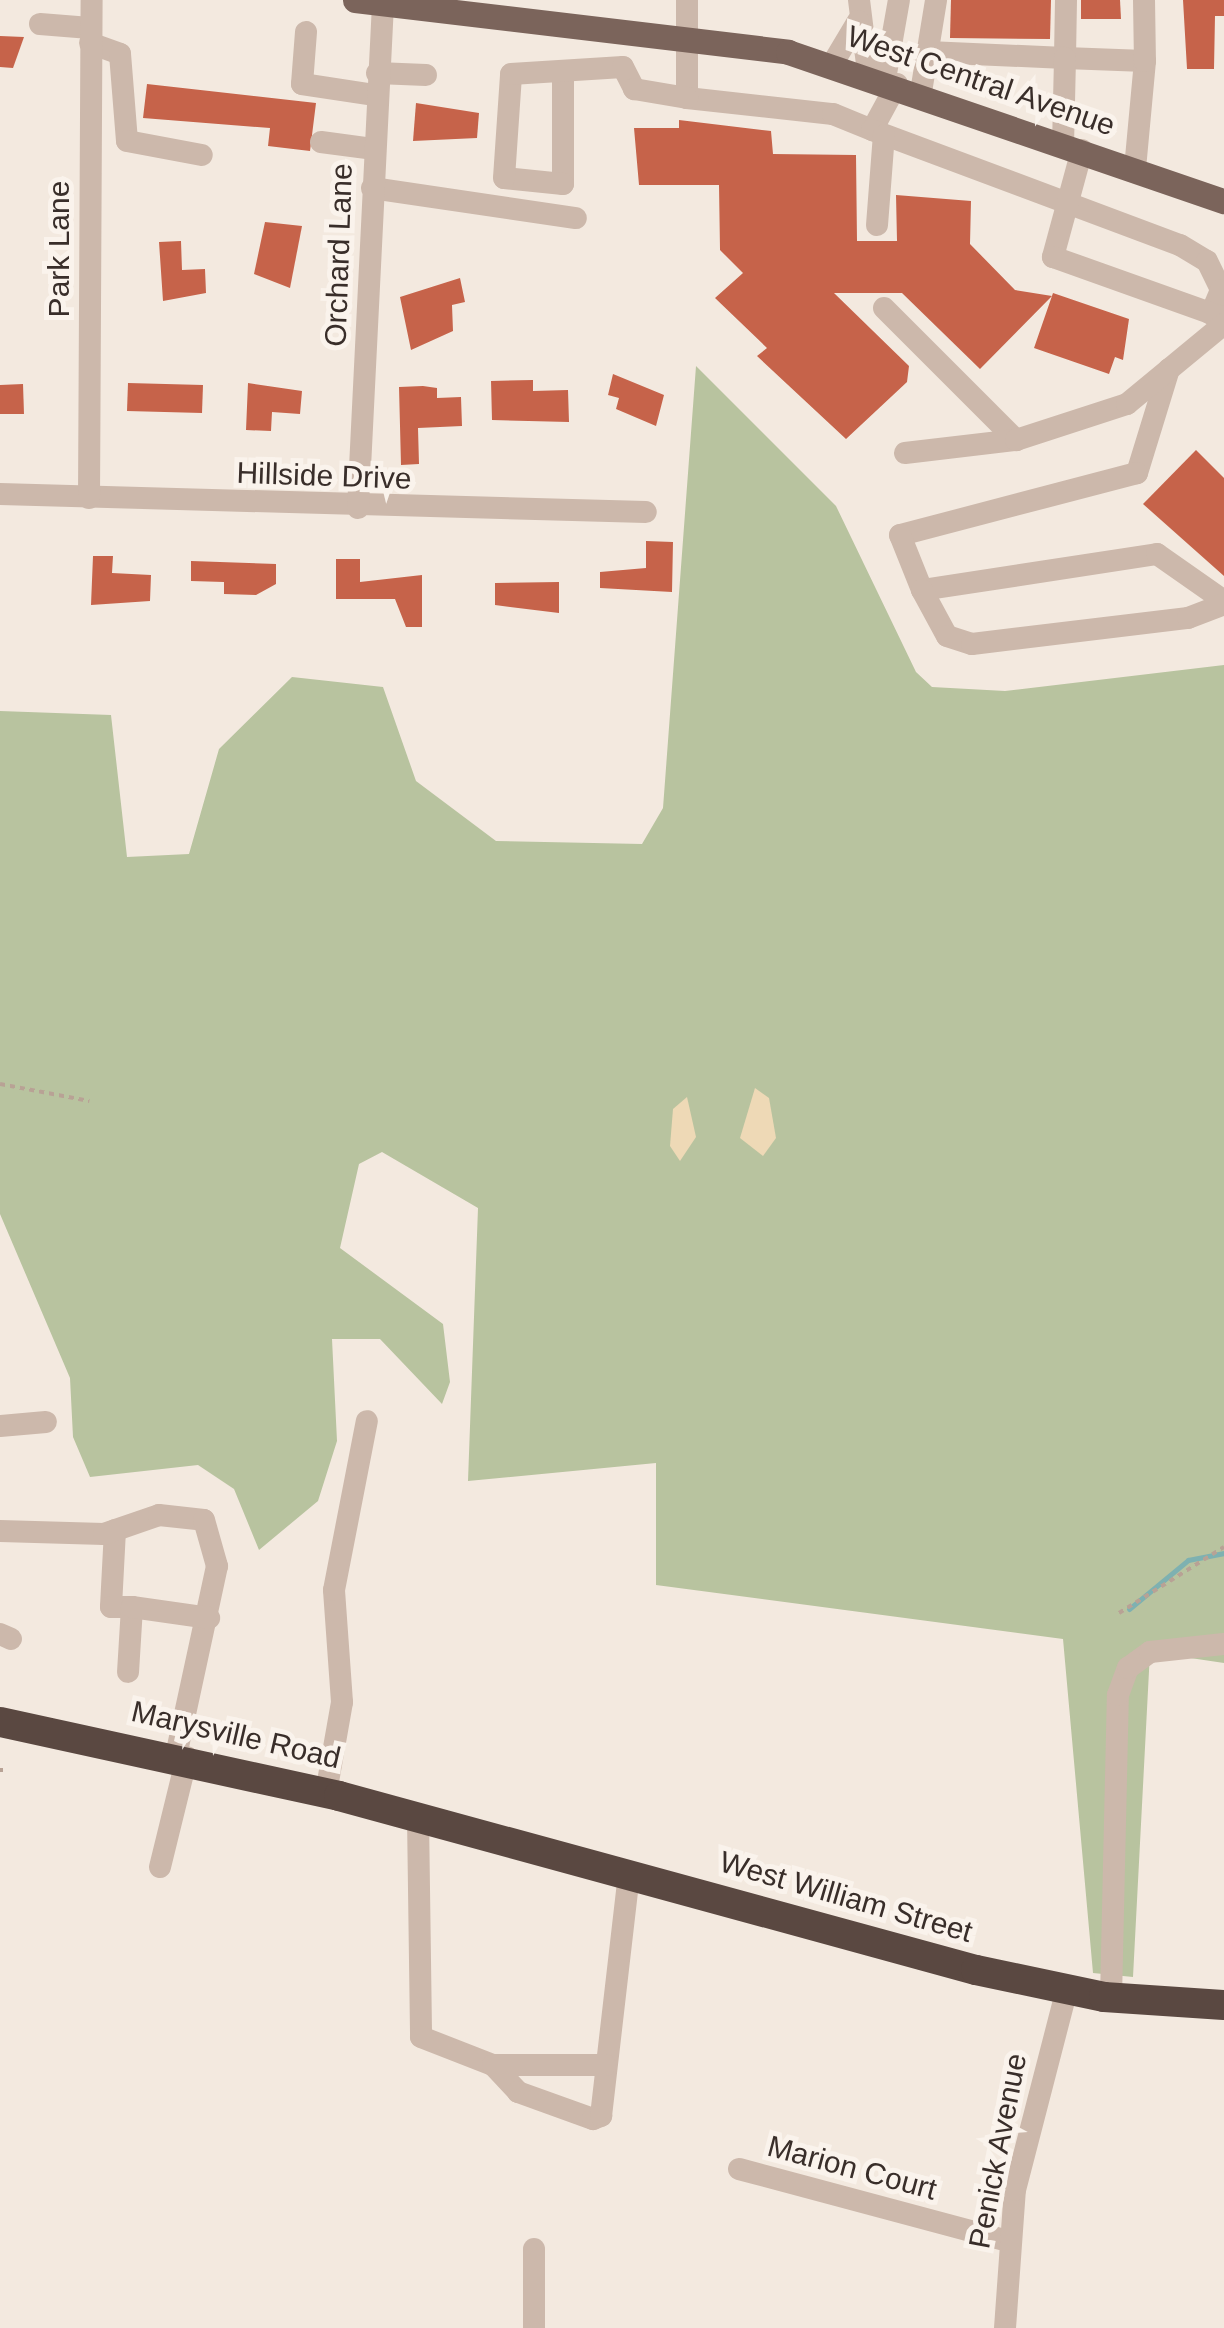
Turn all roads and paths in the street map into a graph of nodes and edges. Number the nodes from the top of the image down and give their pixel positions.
1 (92, 0) edge
2 (355, 0) edge
3 (687, 0) edge
4 (899, 0) edge
5 (936, 0) edge
6 (1066, 0) edge
7 (1144, 0) edge
8 (384, 4) junction
9 (499, 8) edge
10 (858, 11) edge
11 (40, 24) dead end
12 (306, 32) dead end
13 (90, 36) junction
14 (685, 37) junction
15 (928, 52) junction
16 (1065, 58) junction
17 (1145, 62) junction
18 (833, 63) junction
19 (426, 75) dead end
20 (563, 75) junction
21 (892, 82) junction
22 (376, 84) junction
23 (687, 98) junction
24 (878, 133) junction
25 (322, 142) dead end
26 (1072, 146) junction
27 (374, 149) junction
28 (202, 155) dead end
29 (1135, 169) junction
30 (372, 188) junction
31 (1224, 201) edge
32 (1065, 205) junction
33 (576, 218) dead end
34 (878, 225) dead end
35 (884, 308) dead end
36 (1220, 319) edge
37 (1169, 369) junction
38 (1016, 440) junction
39 (905, 453) dead end
40 (0, 494) edge
41 (89, 498) junction
42 (358, 508) junction
43 (646, 512) dead end
44 (922, 590) junction
45 (1224, 602) edge
46 (0, 1084) edge
47 (89, 1101) dead end
48 (46, 1422) dead end
49 (368, 1422) dead end
50 (0, 1426) edge
51 (0, 1531) edge
52 (109, 1532) junction
53 (1224, 1547) edge
54 (132, 1607) junction
55 (1120, 1612) dead end
56 (209, 1618) junction
57 (1224, 1644) edge
58 (128, 1672) dead end
59 (0, 1722) edge
60 (182, 1756) junction
61 (326, 1792) junction
62 (418, 1817) junction
63 (454, 1826) joint
64 (160, 1866) dead end
65 (630, 1874) junction
66 (1067, 1988) junction
67 (1111, 1998) junction
68 (1224, 2006) edge
69 (492, 2065) junction
70 (605, 2065) junction
71 (739, 2169) dead end
72 (1007, 2241) junction
73 (534, 2250) dead end
74 (534, 2328) edge
75 (1004, 2328) edge

1 - 13 street, Park Lane
2 - 8 main road, West Central Avenue
3 - 14 street
4 - 21 street
5 - 15 street
6 - 16 street
7 - 17 street
8 - 9 main road, West Central Avenue
8 - 22 street, Orchard Lane
9 - 14 main road, West Central Avenue
10 - 18 street
10 - 21 street
11 - 13 street
12 - 22 street
13 - 28 street
13 - 41 street, Park Lane
14 - 18 main road, West Central Avenue
14 - 23 street
15 - 16 street
15 - 21 street
16 - 17 street
16 - 26 street
17 - 29 street
18 - 21 main road, West Central Avenue
19 - 22 street
20 - 20 street
20 - 23 street
21 - 24 street
21 - 26 main road, West Central Avenue
22 - 27 street, Orchard Lane
23 - 24 street
24 - 32 street
24 - 34 street
25 - 27 street
26 - 29 main road, West Central Avenue
26 - 32 street
27 - 30 street, Orchard Lane
29 - 31 main road, West Central Avenue
30 - 33 street
30 - 42 street, Orchard Lane
32 - 36 street
32 - 36 street
35 - 38 street
36 - 37 street
37 - 38 street
37 - 44 street
38 - 39 street
40 - 41 street, Hillside Drive
41 - 42 street, Hillside Drive
42 - 43 street, Hillside Drive
44 - 45 street
44 - 45 street
46 - 47 path
48 - 50 street
49 - 61 street
51 - 52 street
52 - 54 street
52 - 56 street
53 - 55 path
54 - 56 street
54 - 58 street
56 - 60 street
57 - 67 street
59 - 60 highway, Marysville Road
60 - 61 highway, Marysville Road
60 - 64 street
61 - 62 highway, Marysville Road
62 - 63 highway, Marysville Road
62 - 69 street
63 - 65 highway, West William Street
65 - 66 highway, West William Street
65 - 70 street
66 - 67 highway, West William Street
66 - 72 street, Penick Avenue
67 - 68 highway, West William Street
69 - 70 street
69 - 70 street
71 - 72 street, Marion Court
72 - 75 street, Penick Avenue
73 - 74 street

